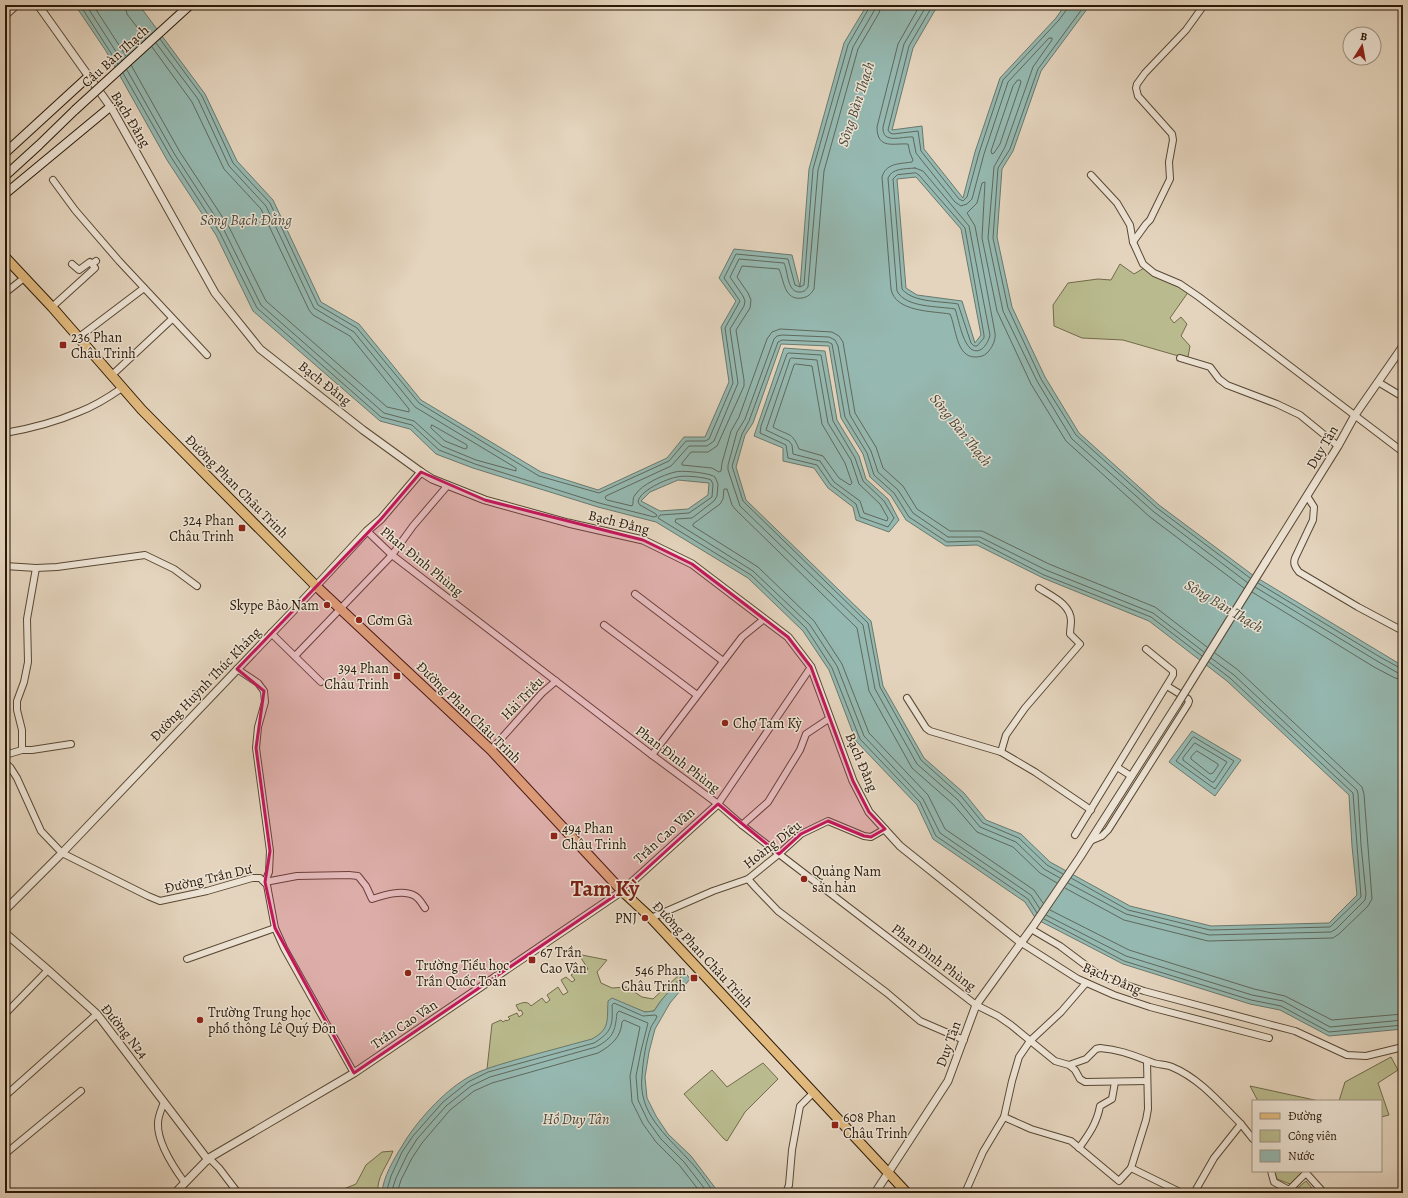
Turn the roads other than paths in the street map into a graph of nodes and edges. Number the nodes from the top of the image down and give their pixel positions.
1 (17, 5) edge
2 (38, 5) edge
3 (190, 5) edge
4 (1204, 5) edge
5 (5, 16) edge
6 (89, 76) junction
7 (110, 106) junction
8 (5, 153) edge
9 (1091, 175) dead end
10 (5, 176) edge
11 (53, 180) dead end
12 (5, 194) edge
13 (1134, 242) junction
14 (5, 257) edge
15 (72, 264) dead end
16 (24, 278) junction
17 (144, 288) junction
18 (5, 292) edge
19 (52, 307) junction
20 (172, 319) junction
21 (78, 338) junction
22 (1403, 346) edge
23 (207, 355) dead end
24 (1180, 358) dead end
25 (111, 376) junction
26 (1378, 382) junction
27 (122, 388) junction
28 (1403, 397) edge
29 (1355, 415) junction
30 (5, 433) edge
31 (1338, 446) junction
32 (1403, 452) edge
33 (420, 472) junction
34 (448, 485) junction
35 (1307, 496) junction
36 (367, 531) junction
37 (392, 555) junction
38 (5, 566) edge
39 (36, 568) junction
40 (197, 586) dead end
41 (316, 586) junction
42 (1039, 588) dead end
43 (635, 594) dead end
44 (341, 609) junction
45 (764, 619) junction
46 (604, 625) dead end
47 (1403, 631) edge
48 (271, 633) junction
49 (1146, 649) dead end
50 (295, 656) junction
51 (723, 661) junction
52 (811, 667) junction
53 (237, 669) junction
54 (556, 681) junction
55 (321, 682) dead end
56 (1167, 686) junction
57 (697, 695) junction
58 (906, 698) dead end
59 (830, 718) junction
60 (71, 744) dead end
61 (22, 750) junction
62 (491, 750) junction
63 (1001, 752) junction
64 (5, 755) edge
65 (652, 755) junction
66 (5, 763) edge
67 (1116, 767) junction
68 (1131, 776) junction
69 (718, 804) junction
70 (1091, 810) junction
71 (742, 825) junction
72 (885, 830) junction
73 (1076, 835) dead end
74 (1090, 841) junction
75 (62, 853) junction
76 (779, 854) junction
77 (748, 879) junction
78 (265, 882) junction
79 (622, 890) junction
80 (425, 908) dead end
81 (5, 910) edge
82 (651, 918) junction
83 (1033, 927) junction
84 (275, 928) junction
85 (5, 933) edge
86 (1020, 942) junction
87 (187, 959) dead end
88 (48, 970) junction
89 (1086, 984) junction
90 (976, 1005) junction
91 (5, 1014) edge
92 (97, 1014) junction
93 (1269, 1038) dead end
94 (964, 1040) junction
95 (1030, 1041) junction
96 (1403, 1047) edge
97 (1147, 1061) junction
98 (1069, 1065) junction
99 (354, 1073) junction
100 (1146, 1081) junction
101 (1115, 1082) junction
102 (81, 1091) dead end
103 (813, 1093) junction
104 (5, 1096) edge
105 (164, 1102) junction
106 (1004, 1117) junction
107 (1241, 1124) junction
108 (1252, 1138) edge
109 (1079, 1148) junction
110 (5, 1154) edge
111 (209, 1159) junction
112 (1131, 1168) junction
113 (1271, 1172) edge
114 (1307, 1172) edge
115 (888, 1174) junction
116 (185, 1183) junction
117 (175, 1193) edge
118 (238, 1193) edge
119 (786, 1193) edge
120 (875, 1193) edge
121 (907, 1193) edge
122 (965, 1193) edge
123 (1182, 1193) edge
124 (1194, 1193) edge
125 (1324, 1193) edge

1 - 5 street
2 - 6 street, Bạch Đằng
3 - 10 main road, Cầu Bàn Thạch, bridge
4 - 13 street
6 - 7 street, Bạch Đằng
6 - 8 main road
7 - 12 main road
7 - 33 street, Bạch Đằng
9 - 13 street
11 - 17 street
13 - 29 street
14 - 16 main road, Đường Phan Châu Trinh
15 - 19 street
16 - 18 street
16 - 19 main road, Đường Phan Châu Trinh
17 - 20 street
17 - 21 street
19 - 21 main road, Đường Phan Châu Trinh
20 - 23 street
20 - 25 street
21 - 25 main road, Đường Phan Châu Trinh
22 - 26 street, Duy Tân
24 - 31 street
25 - 27 main road, Đường Phan Châu Trinh
26 - 28 street
26 - 29 street, Duy Tân
27 - 30 street
27 - 41 main road, Đường Phan Châu Trinh
29 - 31 street, Duy Tân
29 - 32 street
31 - 35 street, Duy Tân
33 - 34 street, Bạch Đằng
33 - 36 street, Đường Huỳnh Thúc Kháng
34 - 37 street
34 - 45 street, Bạch Đằng
35 - 47 street
35 - 68 street, Duy Tân, bridge
36 - 37 street, Phan Đình Phùng
36 - 41 street, Đường Huỳnh Thúc Kháng
37 - 44 street
37 - 54 street, Phan Đình Phùng
38 - 39 street
39 - 40 street
39 - 61 street
41 - 44 main road, Đường Phan Châu Trinh
41 - 48 street, Đường Huỳnh Thúc Kháng
42 - 63 street
43 - 51 street
44 - 50 street
44 - 62 main road, Đường Phan Châu Trinh
45 - 51 street
45 - 52 street, Bạch Đằng
46 - 57 street
48 - 50 street
48 - 53 street, Đường Huỳnh Thúc Kháng
49 - 56 street
50 - 55 street
51 - 57 street
52 - 59 street, Bạch Đằng
52 - 69 street, Trần Cao Vân
53 - 75 street, Đường Huỳnh Thúc Kháng
53 - 78 street
54 - 62 street, Hải Triều
54 - 65 street, Phan Đình Phùng
56 - 67 street
56 - 74 street
57 - 65 street
58 - 63 street
59 - 71 street
59 - 72 street, Bạch Đằng
60 - 61 street
61 - 64 street
62 - 79 main road, Đường Phan Châu Trinh
63 - 70 street
65 - 69 street, Phan Đình Phùng
66 - 75 street, Đường Trần Dư
67 - 68 street
67 - 70 street
68 - 74 street, Duy Tân
69 - 71 street, Phan Đình Phùng
69 - 79 street, Trần Cao Vân
70 - 73 street
71 - 76 street, Phan Đình Phùng
72 - 76 street, Hoàng Diệu
72 - 86 street, Bạch Đằng
74 - 83 street, Duy Tân
75 - 78 street, Đường Trần Dư
75 - 81 street, Đường Huỳnh Thúc Kháng
76 - 77 street, Hoàng Diệu
76 - 90 street, Phan Đình Phùng
77 - 82 street, Hoàng Diệu
77 - 94 street
78 - 80 street
78 - 84 street, Đường Trần Dư
79 - 82 main road, Đường Phan Châu Trinh
79 - 99 street, Trần Cao Vân
82 - 103 main road, Đường Phan Châu Trinh
83 - 86 street, Duy Tân
83 - 96 street
84 - 87 street
84 - 99 street, Đường Trần Dư
85 - 88 street, Đường N24
86 - 89 street, Bạch Đằng
86 - 90 street, Duy Tân
88 - 91 street
88 - 92 street, Đường N24
89 - 93 street, Bạch Đằng
89 - 95 street
90 - 94 street, Duy Tân
90 - 95 street, Phan Đình Phùng
92 - 104 street
92 - 105 street, Đường N24
94 - 115 street, Duy Tân
95 - 98 street, Phan Đình Phùng
95 - 106 street
97 - 98 street
97 - 100 street
97 - 107 street
98 - 101 street
99 - 111 street, Trần Cao Vân
100 - 101 street
100 - 112 street
101 - 109 street
102 - 110 street
103 - 115 main road, Đường Phan Châu Trinh
103 - 119 street
105 - 111 street, Đường N24
105 - 116 street
106 - 109 street
106 - 122 street
107 - 108 street
107 - 124 street
109 - 112 street
111 - 116 street, Trần Cao Vân
111 - 118 street
112 - 123 street
113 - 114 street
114 - 125 street
115 - 120 street, Duy Tân
115 - 121 main road, Đường Phan Châu Trinh
116 - 117 street, Trần Cao Vân

